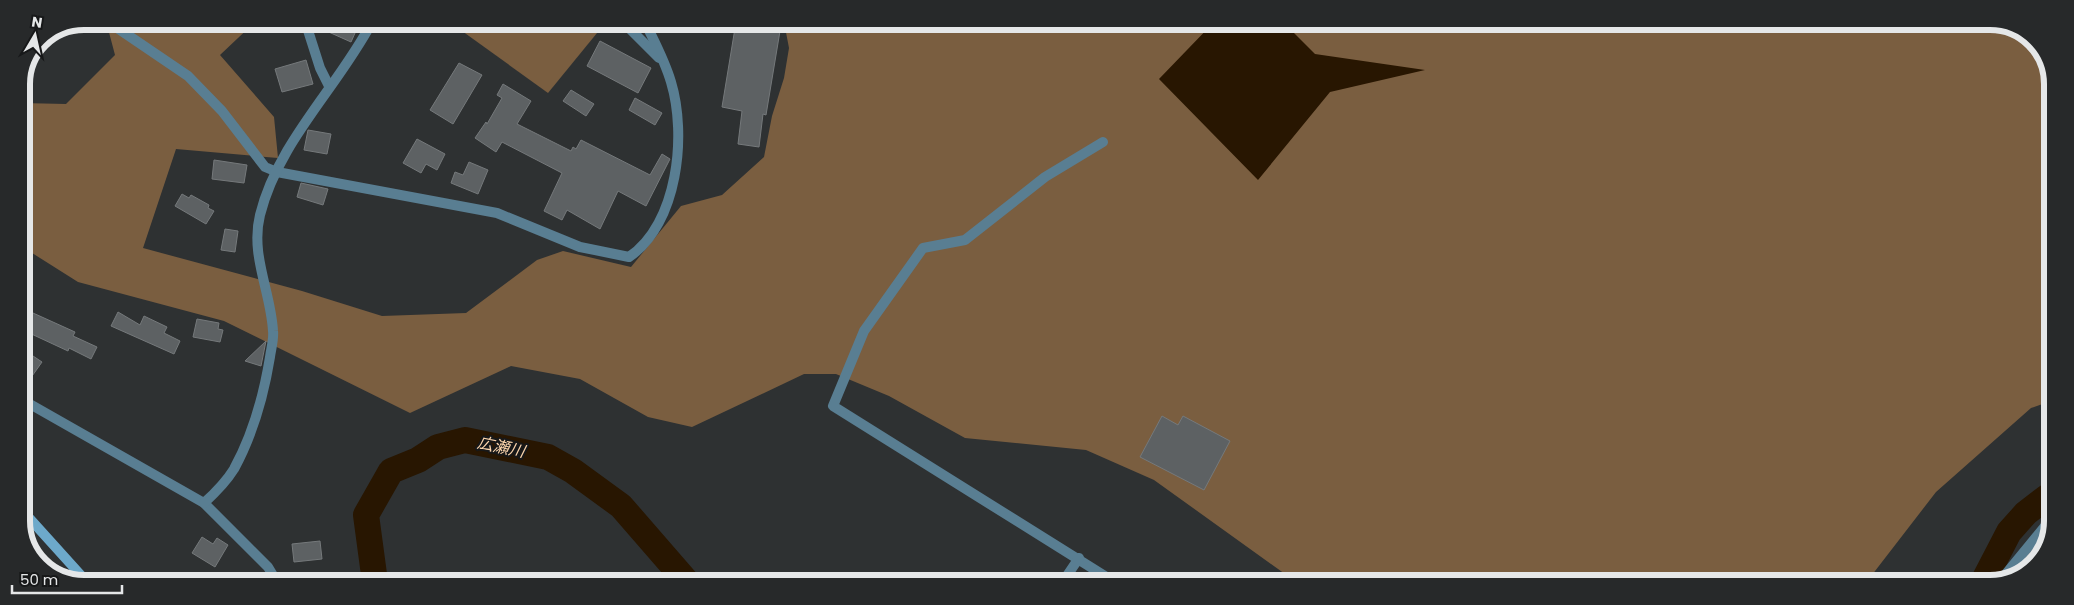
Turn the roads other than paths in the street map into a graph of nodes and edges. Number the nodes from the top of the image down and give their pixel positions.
1 (120, 30) edge
2 (308, 30) edge
3 (368, 30) edge
4 (631, 30) edge
5 (649, 30) edge
6 (664, 64) junction
7 (329, 86) junction
8 (1103, 142) dead end
9 (276, 172) junction
10 (30, 403) edge
11 (204, 503) junction
12 (30, 519) edge
13 (2044, 528) edge
14 (1079, 558) junction
15 (2008, 572) edge
16 (82, 575) edge
17 (273, 575) edge
18 (1067, 575) edge
19 (1104, 575) edge

1 - 9 street
2 - 7 street
3 - 7 street
4 - 6 street
5 - 6 street
6 - 9 street
7 - 9 street
8 - 14 street
9 - 11 street
10 - 11 street
11 - 17 street
12 - 16 main road
13 - 15 street
14 - 18 street
14 - 19 street

